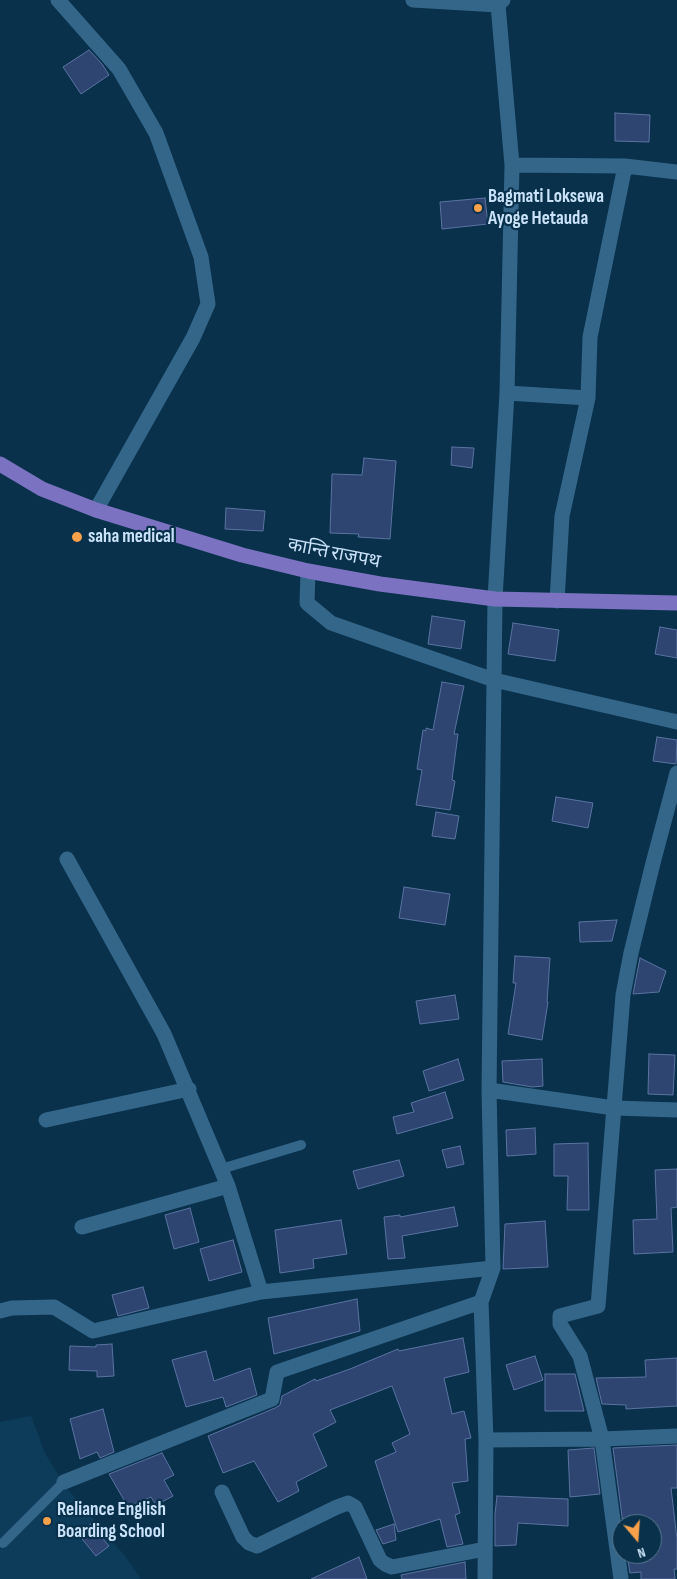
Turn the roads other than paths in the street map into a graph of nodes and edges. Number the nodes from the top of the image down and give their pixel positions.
1 (58, 0) edge
2 (413, 0) edge
3 (499, 2) edge
4 (512, 165) junction
5 (625, 166) junction
6 (677, 172) edge
7 (507, 393) junction
8 (588, 398) junction
9 (0, 464) edge
10 (96, 510) junction
11 (308, 571) junction
12 (495, 599) junction
13 (557, 601) junction
14 (677, 603) edge
15 (494, 680) junction
16 (677, 722) edge
17 (677, 773) edge
18 (67, 859) dead end
19 (188, 1089) junction
20 (488, 1090) junction
21 (614, 1108) junction
22 (677, 1110) edge
23 (46, 1120) dead end
24 (301, 1145) dead end
25 (221, 1169) junction
26 (228, 1186) junction
27 (82, 1227) dead end
28 (493, 1268) junction
29 (261, 1292) junction
30 (481, 1302) junction
31 (0, 1311) edge
32 (677, 1436) edge
33 (602, 1439) junction
34 (486, 1440) junction
35 (64, 1482) joint
36 (222, 1492) dead end
37 (3, 1543) dead end
38 (485, 1549) junction
39 (485, 1579) edge
40 (621, 1579) edge

1 - 10 street
2 - 3 street
3 - 4 street
4 - 5 street
4 - 7 street
5 - 6 street
5 - 8 street
7 - 8 street
7 - 12 street
8 - 13 street
9 - 10 main road, कान्ति राजपथ
10 - 11 main road, कान्ति राजपथ
11 - 12 main road, कान्ति राजपथ
11 - 15 street
12 - 13 main road, कान्ति राजपथ
12 - 15 street
13 - 14 main road, कान्ति राजपथ
15 - 16 street
15 - 20 street
17 - 21 street
18 - 19 street
19 - 23 street
19 - 25 street
20 - 21 street
20 - 28 street
21 - 22 street
21 - 33 street
24 - 25 lane
25 - 26 street
26 - 27 street
26 - 29 street
28 - 29 street
28 - 30 street
29 - 31 street
30 - 34 street
30 - 35 street
32 - 33 street
33 - 34 street
33 - 40 street
34 - 38 street
35 - 37 lane
36 - 38 street
38 - 39 street

